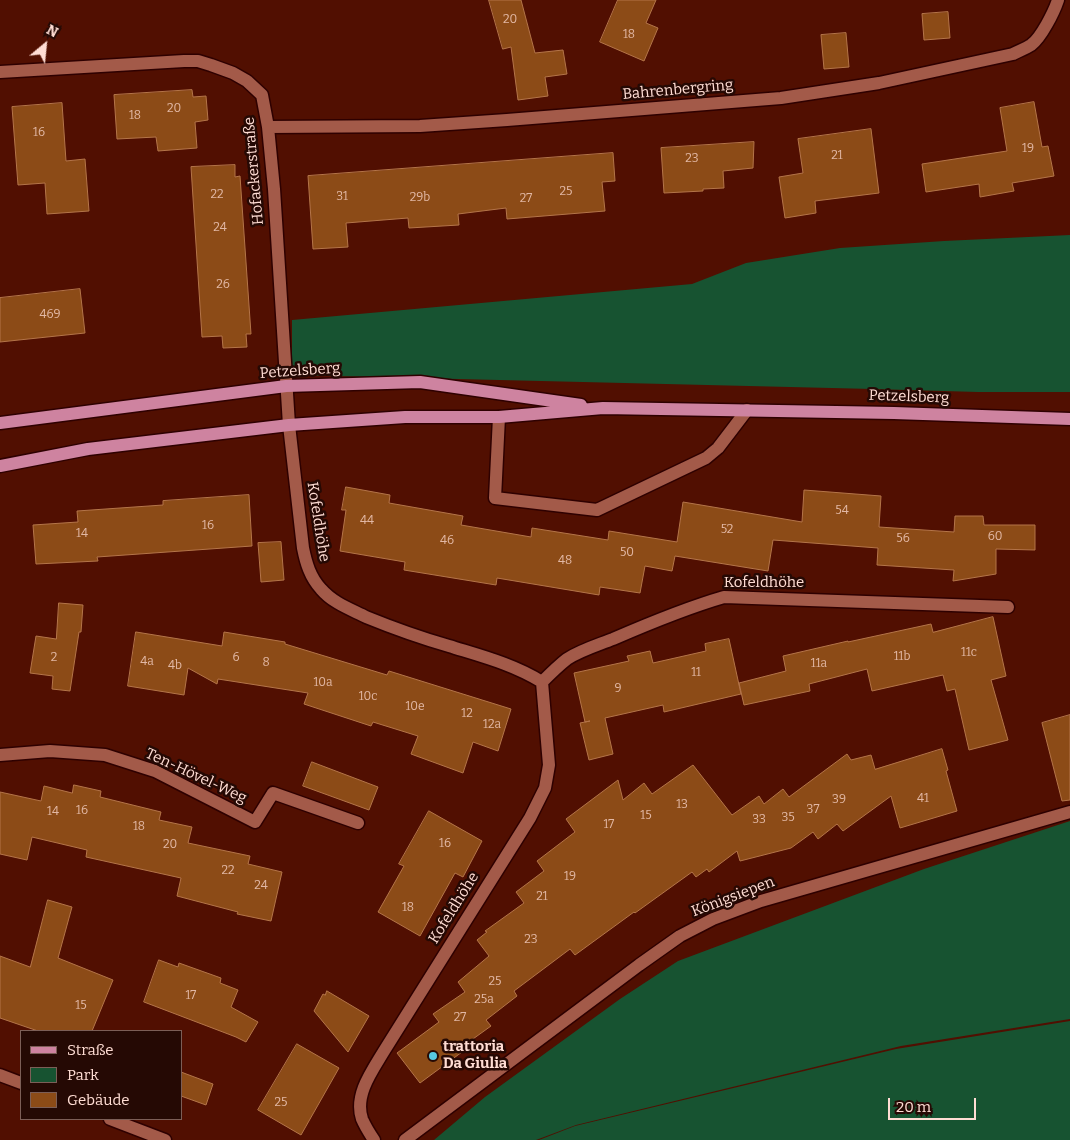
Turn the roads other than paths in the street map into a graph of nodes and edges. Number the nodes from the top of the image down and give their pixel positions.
1 (1058, 0) edge
2 (0, 72) edge
3 (268, 127) junction
4 (286, 386) junction
5 (603, 408) junction
6 (747, 410) junction
7 (499, 416) junction
8 (1070, 419) edge
9 (0, 423) edge
10 (289, 425) junction
11 (0, 466) edge
12 (1008, 607) dead end
13 (542, 682) junction
14 (0, 755) edge
15 (1070, 812) edge
16 (358, 823) dead end
17 (0, 1075) edge
18 (20, 1083) edge
19 (113, 1120) edge
20 (165, 1140) edge
21 (374, 1140) edge
22 (405, 1140) edge

1 - 3 street, Bahrenbergring
2 - 3 street, Hofackerstraße
3 - 4 street, Hofackerstraße
4 - 5 main road, Petzelsberg
4 - 9 main road, Petzelsberg
4 - 10 street, Hofackerstraße
5 - 6 main road, Petzelsberg
5 - 7 main road, Petzelsberg
6 - 7 street
6 - 8 main road, Petzelsberg
7 - 10 main road, Petzelsberg
10 - 11 main road, Petzelsberg
10 - 13 street, Kofeldhöhe
12 - 13 street, Kofeldhöhe
13 - 21 street, Kofeldhöhe
14 - 16 street, Ten-Hövel-Weg
15 - 22 street, Königsiepen
17 - 18 street
19 - 20 street

